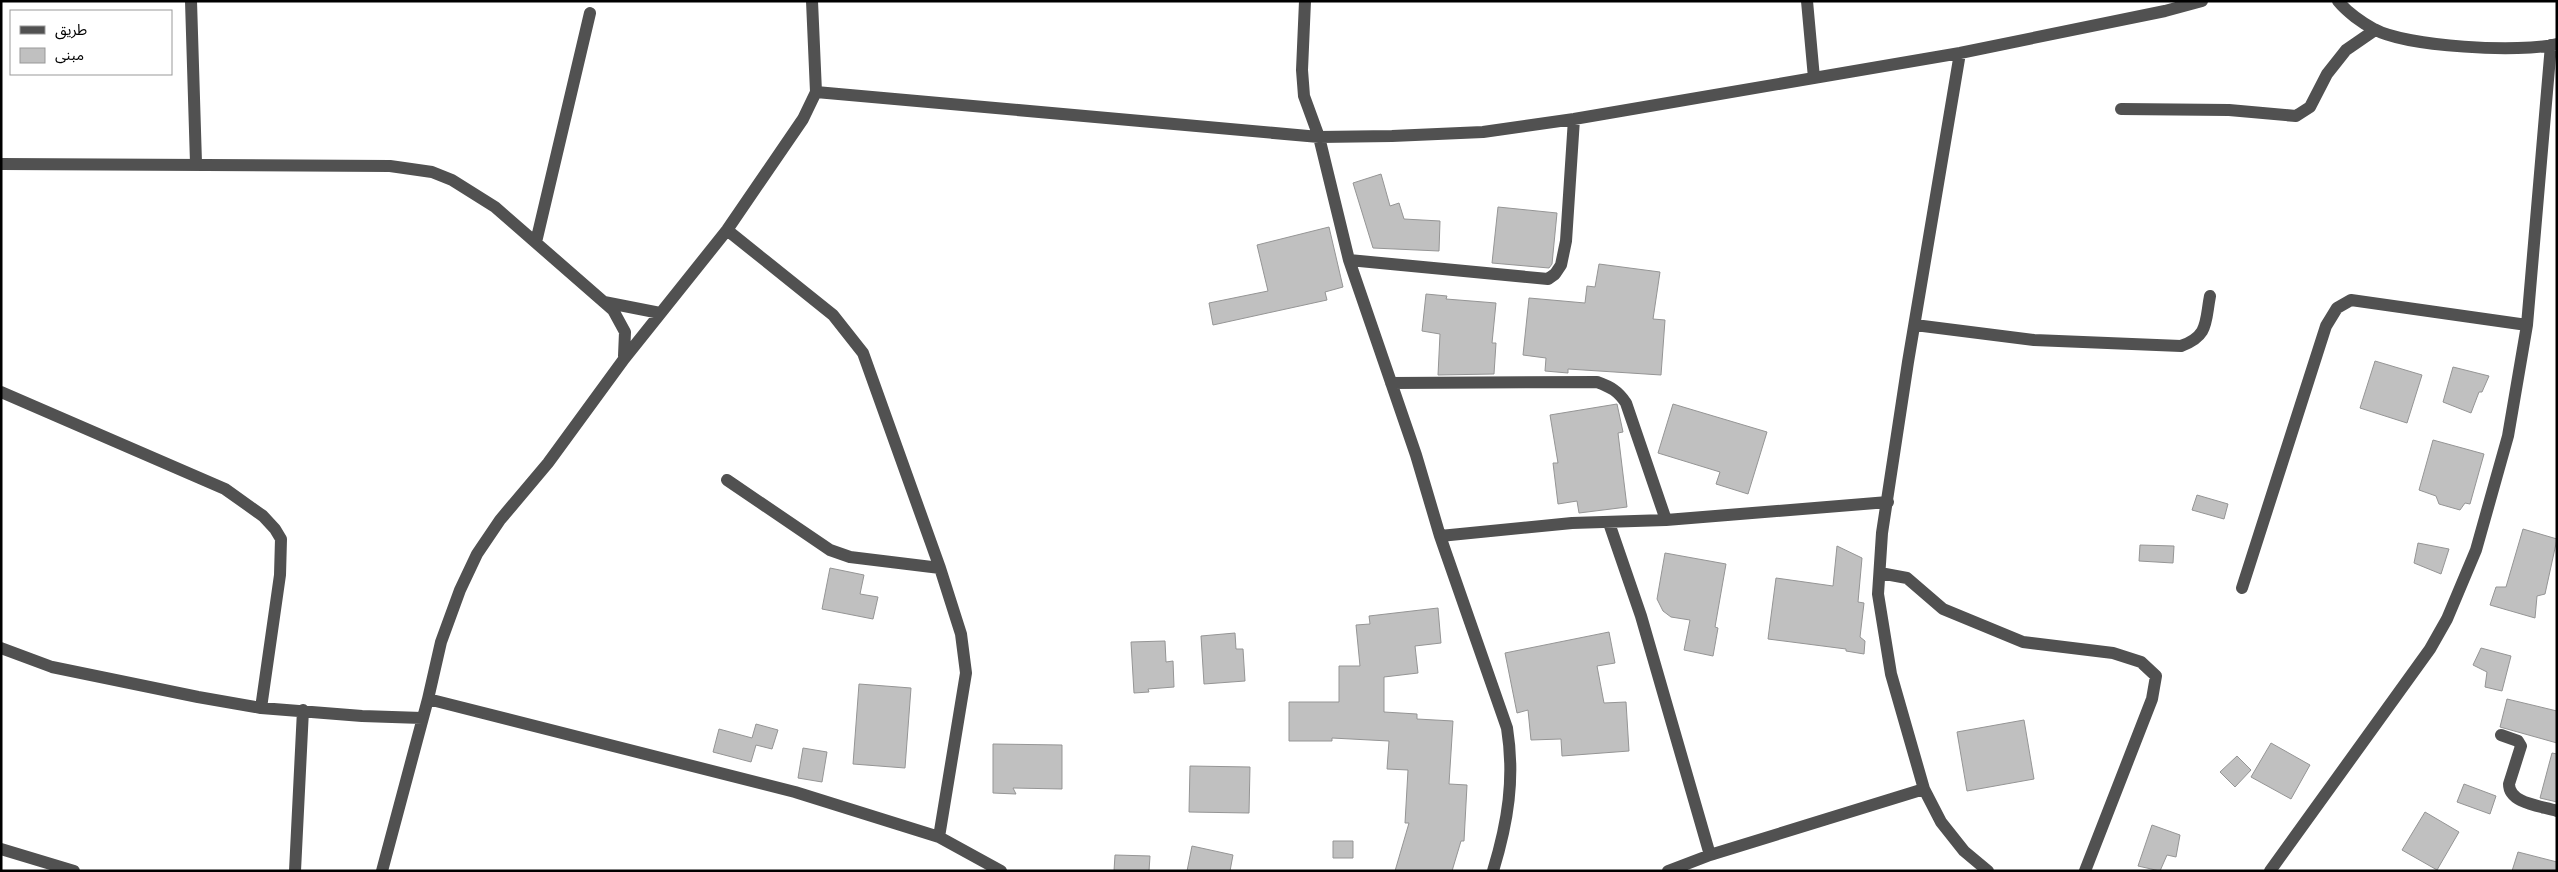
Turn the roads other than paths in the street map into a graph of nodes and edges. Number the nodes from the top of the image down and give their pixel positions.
1 (190, 1) edge
2 (812, 1) edge
3 (1305, 1) edge
4 (1807, 1) edge
5 (2202, 1) edge
6 (2338, 1) edge
7 (590, 13) dead end
8 (2375, 30) junction
9 (2554, 45) edge
10 (1960, 53) junction
11 (1814, 78) junction
12 (816, 92) junction
13 (2121, 108) dead end
14 (1574, 119) junction
15 (1319, 137) junction
16 (196, 163) junction
17 (1, 164) edge
18 (727, 230) junction
19 (536, 242) junction
20 (1349, 260) junction
21 (2210, 296) dead end
22 (604, 302) junction
23 (660, 313) junction
24 (2527, 324) junction
25 (1914, 326) junction
26 (624, 359) junction
27 (1391, 383) junction
28 (1, 392) edge
29 (727, 480) dead end
30 (1888, 502) junction
31 (1666, 520) junction
32 (1609, 523) junction
33 (1440, 536) junction
34 (940, 568) junction
35 (1880, 573) junction
36 (2242, 588) dead end
37 (1, 648) edge
38 (428, 699) junction
39 (262, 708) junction
40 (303, 710) junction
41 (422, 718) junction
42 (2501, 735) dead end
43 (1924, 790) junction
44 (2557, 811) edge
45 (939, 837) junction
46 (1, 849) edge
47 (1710, 855) junction
48 (74, 871) edge
49 (294, 871) edge
50 (382, 871) edge
51 (1001, 871) edge
52 (1492, 871) edge
53 (1668, 871) edge
54 (1988, 871) edge
55 (2085, 871) edge
56 (2270, 871) edge

1 - 16 street
2 - 12 street
3 - 15 street
4 - 11 street
5 - 10 street
6 - 8 street
7 - 19 street
8 - 9 street
8 - 13 street
9 - 24 street
10 - 11 street
10 - 25 street
11 - 14 street
12 - 15 street
12 - 18 street
14 - 15 street
14 - 20 street
15 - 20 street
16 - 17 street
16 - 19 street
18 - 23 street
18 - 34 street
19 - 22 street
20 - 27 street
21 - 25 street
22 - 23 street
22 - 26 street
23 - 26 street
24 - 36 street
24 - 56 street
25 - 30 street
26 - 38 street
27 - 31 street
27 - 33 street
28 - 39 street
29 - 34 street
30 - 31 street
30 - 35 street
31 - 32 street
32 - 33 street
32 - 47 street
33 - 52 street
34 - 45 street
35 - 43 street
35 - 55 street
37 - 39 street
38 - 41 street
38 - 45 street
39 - 40 street
40 - 41 street
40 - 49 street
41 - 50 street
42 - 44 street
43 - 47 street
43 - 54 street
45 - 51 street
46 - 48 street
47 - 53 street

